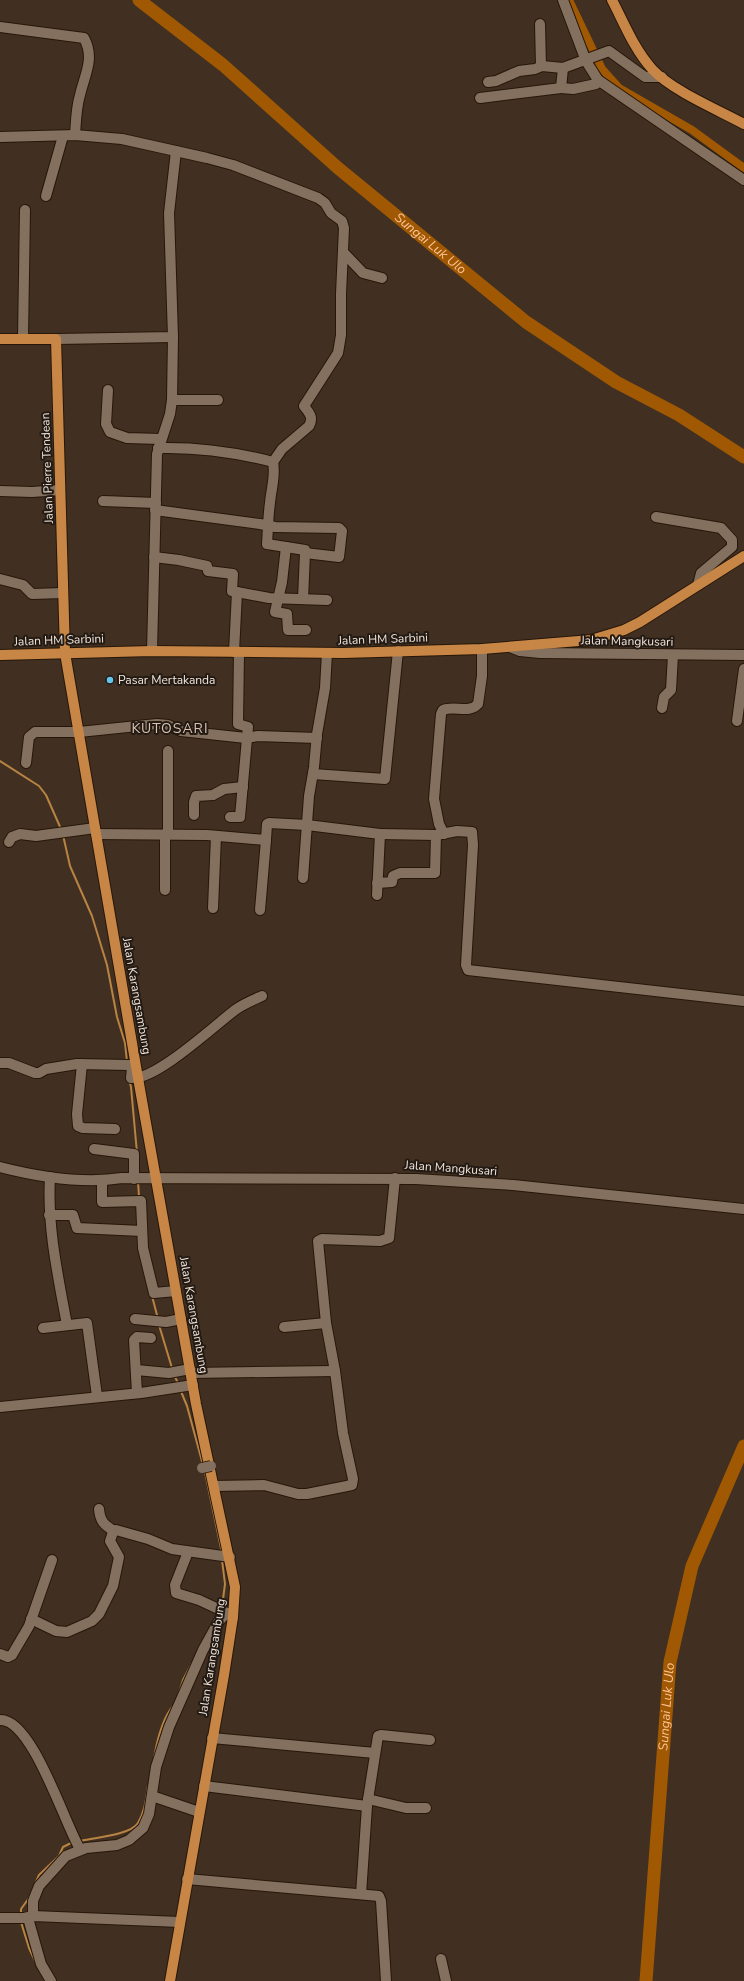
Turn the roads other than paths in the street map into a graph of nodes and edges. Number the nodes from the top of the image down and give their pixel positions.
1 (563, 0) edge
2 (612, 0) edge
3 (540, 24) dead end
4 (0, 27) edge
5 (589, 60) junction
6 (541, 66) junction
7 (563, 68) junction
8 (662, 77) junction
9 (598, 80) junction
10 (488, 82) dead end
11 (561, 88) junction
12 (480, 98) dead end
13 (744, 124) edge
14 (75, 135) junction
15 (63, 136) junction
16 (0, 137) edge
17 (176, 151) junction
18 (744, 180) edge
19 (46, 196) dead end
20 (25, 210) dead end
21 (343, 252) junction
22 (382, 278) dead end
23 (173, 337) junction
24 (23, 338) junction
25 (56, 338) junction
26 (0, 339) edge
27 (108, 390) dead end
28 (172, 400) junction
29 (218, 400) dead end
30 (159, 443) junction
31 (273, 462) junction
32 (60, 490) junction
33 (0, 491) edge
34 (103, 501) dead end
35 (155, 507) junction
36 (656, 517) dead end
37 (268, 526) junction
38 (286, 547) junction
39 (305, 553) junction
40 (744, 556) edge
41 (154, 557) junction
42 (0, 579) edge
43 (698, 585) junction
44 (237, 592) junction
45 (63, 593) junction
46 (278, 599) junction
47 (303, 599) junction
48 (327, 600) dead end
49 (306, 630) dead end
50 (510, 646) junction
51 (482, 649) junction
52 (152, 651) junction
53 (398, 651) junction
54 (237, 652) junction
55 (65, 653) junction
56 (327, 653) junction
57 (0, 655) edge
58 (673, 655) junction
59 (744, 655) edge
60 (744, 669) edge
61 (662, 708) dead end
62 (736, 721) dead end
63 (79, 732) junction
64 (246, 738) junction
65 (316, 738) junction
66 (168, 751) dead end
67 (26, 763) dead end
68 (313, 774) junction
69 (243, 787) junction
70 (194, 815) dead end
71 (230, 817) dead end
72 (307, 825) junction
73 (95, 831) junction
74 (166, 834) junction
75 (380, 834) junction
76 (440, 834) junction
77 (216, 836) junction
78 (266, 840) junction
79 (9, 842) dead end
80 (303, 878) dead end
81 (377, 883) junction
82 (164, 890) dead end
83 (377, 895) dead end
84 (213, 908) dead end
85 (260, 910) dead end
86 (262, 996) dead end
87 (744, 1001) edge
88 (0, 1062) edge
89 (82, 1064) junction
90 (138, 1078) junction
91 (115, 1129) dead end
92 (94, 1149) dead end
93 (0, 1167) edge
94 (50, 1177) junction
95 (156, 1178) junction
96 (396, 1178) junction
97 (137, 1179) junction
98 (102, 1181) junction
99 (744, 1209) edge
100 (49, 1215) junction
101 (142, 1231) junction
102 (176, 1291) junction
103 (135, 1319) dead end
104 (181, 1319) junction
105 (326, 1323) junction
106 (67, 1325) junction
107 (284, 1327) dead end
108 (42, 1328) dead end
109 (151, 1338) dead end
110 (136, 1370) junction
111 (190, 1371) junction
112 (335, 1371) junction
113 (184, 1387) junction
114 (137, 1393) junction
115 (97, 1396) junction
116 (0, 1407) edge
117 (214, 1486) junction
118 (99, 1509) dead end
119 (114, 1531) junction
120 (188, 1552) junction
121 (229, 1557) junction
122 (52, 1560) dead end
123 (226, 1613) junction
124 (31, 1619) junction
125 (0, 1654) edge
126 (0, 1720) edge
127 (212, 1738) junction
128 (430, 1740) dead end
129 (375, 1753) junction
130 (204, 1786) junction
131 (152, 1796) junction
132 (368, 1802) junction
133 (426, 1808) dead end
134 (199, 1812) junction
135 (77, 1844) junction
136 (187, 1879) junction
137 (361, 1894) junction
138 (0, 1918) edge
139 (26, 1918) junction
140 (180, 1922) junction
141 (441, 1959) dead end
142 (51, 1981) edge
143 (170, 1981) edge
144 (386, 1981) edge
145 (446, 1981) edge

1 - 5 street
2 - 8 main road
3 - 6 street
4 - 14 street
5 - 7 street
5 - 8 street
5 - 9 street
6 - 7 street
6 - 10 street
7 - 11 street
8 - 13 main road
9 - 11 street
9 - 18 street
11 - 12 street
14 - 15 street
14 - 17 street
15 - 16 street
15 - 19 street
17 - 21 street
17 - 23 street
20 - 24 street
21 - 22 street
21 - 31 street
23 - 25 street
23 - 28 street
24 - 25 main road
24 - 26 main road
25 - 32 main road, Jalan Pierre Tendean
27 - 30 street
28 - 29 street
28 - 30 street
30 - 31 street
30 - 35 street
31 - 37 street
32 - 33 street
32 - 45 main road, Jalan Pierre Tendean
34 - 35 street
35 - 37 street
35 - 41 street
36 - 43 street
37 - 38 street
37 - 39 street
38 - 39 street
38 - 46 street
39 - 47 street
40 - 43 main road, Jalan HM Sarbini
41 - 44 street
41 - 52 street
42 - 45 street
43 - 50 main road, Jalan HM Sarbini
44 - 46 street
44 - 54 street
45 - 55 main road, Jalan Pierre Tendean
46 - 47 street
46 - 49 street
47 - 48 street
50 - 51 main road, Jalan HM Sarbini
50 - 58 street, Jalan Mangkusari
51 - 53 main road, Jalan HM Sarbini
51 - 76 street
52 - 54 main road, Jalan HM Sarbini
52 - 55 main road, Jalan HM Sarbini
53 - 56 main road, Jalan HM Sarbini
53 - 68 street
54 - 56 main road, Jalan HM Sarbini
54 - 64 street
55 - 57 main road, Jalan HM Sarbini
55 - 63 main road, Jalan Karangsambung
56 - 65 street
58 - 59 street, Jalan Mangkusari
58 - 61 street
60 - 62 street
63 - 64 street
63 - 67 street
63 - 73 main road, Jalan Karangsambung
64 - 65 street
64 - 69 street
65 - 68 street
66 - 74 street
68 - 72 street
69 - 70 street
69 - 71 street
72 - 75 street
72 - 78 street
72 - 80 street
73 - 74 street
73 - 79 street
73 - 90 main road, Jalan Karangsambung
74 - 77 street
74 - 82 street
75 - 76 street
75 - 81 street
76 - 81 street
76 - 87 street
77 - 78 street
77 - 84 street
78 - 85 street
81 - 83 street
86 - 90 street
88 - 89 street
89 - 90 street
89 - 91 street
90 - 95 main road, Jalan Karangsambung
92 - 97 street
93 - 94 street, Jalan Mangkusari
94 - 98 street, Jalan Mangkusari
94 - 100 street
95 - 96 street, Jalan Mangkusari
95 - 97 street, Jalan Mangkusari
95 - 102 main road, Jalan Karangsambung
96 - 99 street, Jalan Mangkusari
96 - 105 street
97 - 98 street, Jalan Mangkusari
98 - 101 street
100 - 101 street
100 - 106 street
101 - 102 street
102 - 104 main road, Jalan Karangsambung
103 - 104 street
104 - 111 main road, Jalan Karangsambung
105 - 107 street
105 - 112 street
106 - 108 street
106 - 115 street
109 - 110 street
110 - 111 street
110 - 114 street
111 - 112 street
111 - 113 main road, Jalan Karangsambung
112 - 117 street
113 - 114 street
113 - 117 main road, Jalan Karangsambung
114 - 115 street
115 - 116 street
117 - 121 main road, Jalan Karangsambung
118 - 119 street
119 - 120 street
119 - 124 street
120 - 121 street
120 - 123 street
121 - 123 main road, Jalan Karangsambung
122 - 124 street
123 - 127 main road, Jalan Karangsambung
123 - 131 street
124 - 125 street
126 - 135 street
127 - 129 street
127 - 130 main road, Jalan Karangsambung
128 - 129 street
129 - 132 street
130 - 132 street
130 - 134 main road, Jalan Karangsambung
131 - 134 street
131 - 135 street
132 - 133 street
132 - 137 street
134 - 136 main road, Jalan Karangsambung
135 - 139 street
136 - 137 street
136 - 140 main road, Jalan Karangsambung
137 - 144 street
138 - 139 street
139 - 140 street
139 - 142 street
140 - 143 main road, Jalan Karangsambung
141 - 145 street

